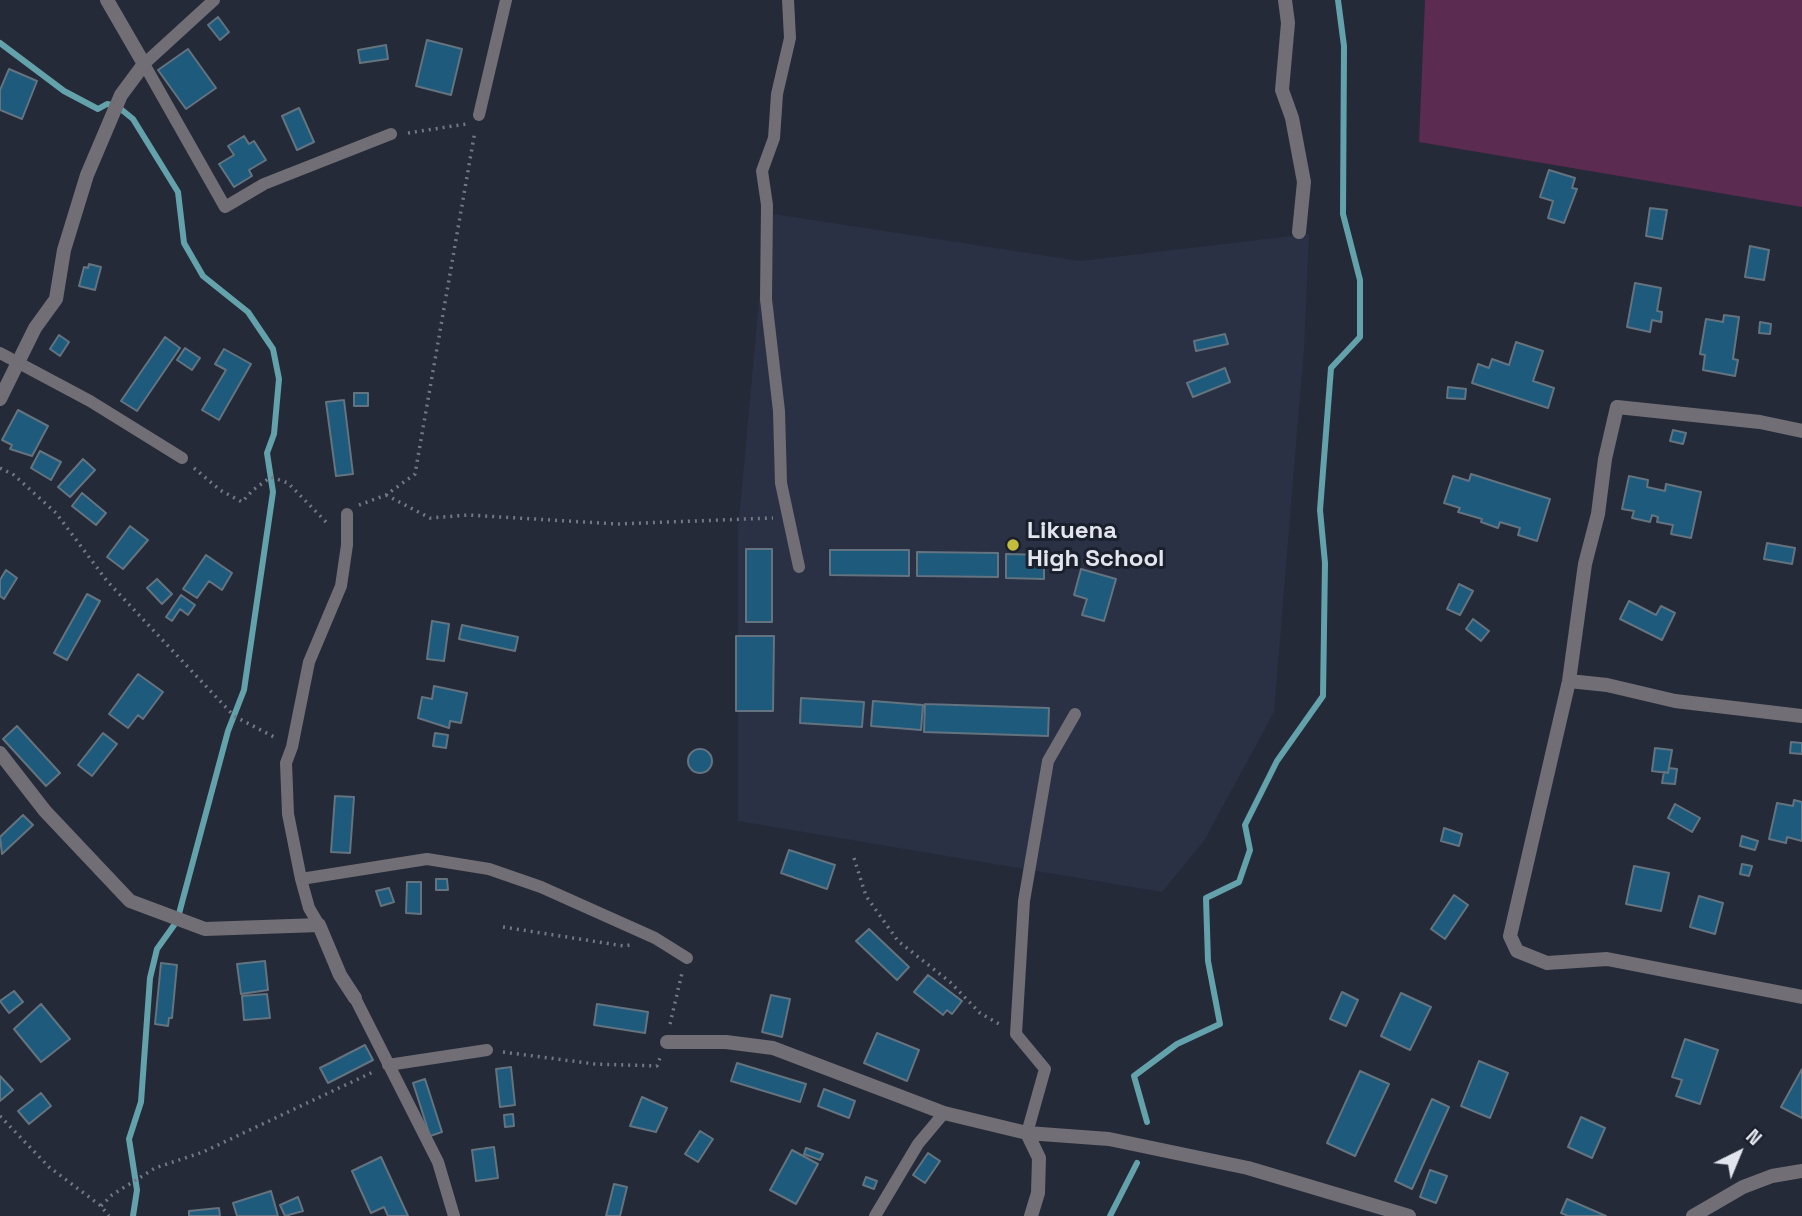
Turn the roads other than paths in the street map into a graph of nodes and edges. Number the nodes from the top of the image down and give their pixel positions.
1 (107, 0) edge
2 (214, 0) edge
3 (506, 0) edge
4 (788, 0) edge
5 (1285, 0) edge
6 (144, 64) junction
7 (479, 116) road end
8 (391, 134) road end
9 (1299, 232) dead end
10 (0, 353) edge
11 (18, 364) junction
12 (0, 399) edge
13 (1802, 431) edge
14 (182, 458) road end
15 (347, 514) road end
16 (799, 567) dead end
17 (1569, 681) junction
18 (1074, 714) dead end
19 (1802, 716) edge
20 (0, 753) edge
21 (301, 879) junction
22 (319, 925) junction
23 (687, 958) road end
24 (1802, 997) edge
25 (355, 998) joint
26 (667, 1042) road end
27 (487, 1050) road end
28 (388, 1065) junction
29 (944, 1113) junction
30 (1027, 1133) junction
31 (1802, 1171) edge
32 (454, 1216) edge
33 (875, 1216) edge
34 (1031, 1216) edge
35 (1409, 1216) edge
36 (1693, 1216) edge

1 - 6 street
2 - 6 lane
3 - 7 lane
4 - 16 lane
5 - 9 street
6 - 8 lane
6 - 11 street
10 - 11 lane
11 - 12 street
11 - 14 lane
13 - 17 street
15 - 21 lane
17 - 19 street
17 - 24 street
18 - 30 lane
20 - 22 street
21 - 22 lane
21 - 23 lane
22 - 25 street
25 - 28 lane
26 - 29 street
27 - 28 lane
28 - 32 lane
29 - 30 street
29 - 33 lane
30 - 34 street
30 - 35 street
31 - 36 street

